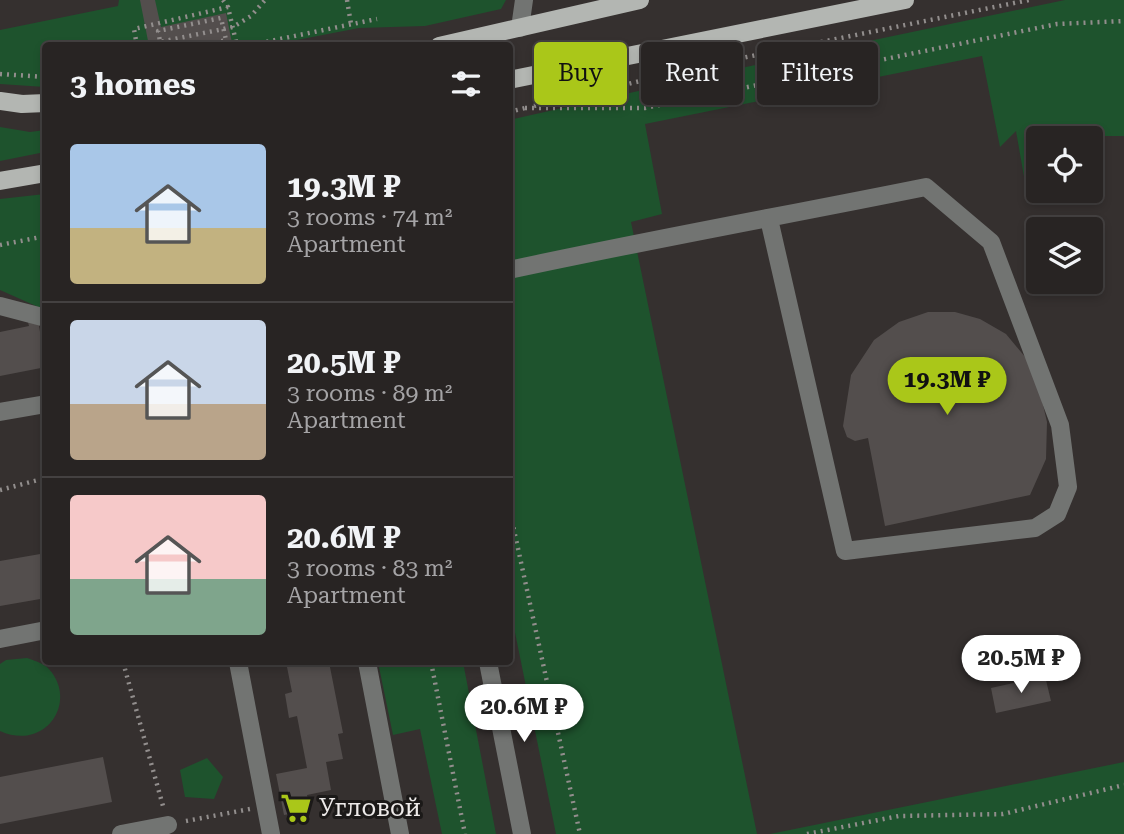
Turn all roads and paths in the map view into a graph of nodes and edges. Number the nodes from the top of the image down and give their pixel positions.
1 (223, 0) edge
2 (265, 0) edge
3 (347, 0) edge
4 (524, 0) edge
5 (640, 0) edge
6 (905, 0) edge
7 (1029, 0) edge
8 (601, 4) edge
9 (228, 7) junction
10 (377, 19) dead end
11 (1124, 21) edge
12 (351, 24) junction
13 (231, 28) junction
14 (520, 28) junction
15 (136, 42) edge
16 (160, 42) edge
17 (161, 42) edge
18 (213, 42) edge
19 (216, 42) edge
20 (236, 42) edge
21 (265, 42) edge
22 (457, 42) edge
23 (0, 74) edge
24 (42, 77) edge
25 (513, 79) edge
26 (0, 101) edge
27 (42, 103) edge
28 (525, 108) junction
29 (513, 111) edge
30 (42, 174) edge
31 (0, 181) edge
32 (769, 219) junction
33 (42, 237) edge
34 (0, 245) edge
35 (513, 269) edge
36 (0, 306) edge
37 (42, 317) edge
38 (42, 405) edge
39 (0, 412) edge
40 (42, 479) edge
41 (0, 490) edge
42 (513, 525) edge
43 (42, 631) edge
44 (0, 639) edge
45 (123, 665) edge
46 (239, 665) edge
47 (368, 665) edge
48 (433, 665) edge
49 (489, 665) edge
50 (1124, 785) edge
51 (267, 806) junction
52 (168, 825) junction
53 (121, 834) edge
54 (271, 834) edge
55 (400, 834) edge
56 (465, 834) edge
57 (522, 834) edge
58 (580, 834) edge
59 (807, 834) edge

1 - 9 path
2 - 13 path
3 - 12 path
4 - 14 street
5 - 8 main road
6 - 25 main road
7 - 28 path
8 - 14 main road
9 - 13 path
9 - 15 path
10 - 12 path
11 - 28 path
12 - 21 path
13 - 16 path
13 - 18 path
13 - 20 path
14 - 22 main road
17 - 19 path
23 - 24 path
26 - 27 main road
28 - 29 path
30 - 31 main road
32 - 32 street
32 - 35 street
33 - 34 path
36 - 37 street
38 - 39 street
40 - 41 path
42 - 58 path
43 - 44 street
45 - 52 path
46 - 51 street
47 - 55 street
48 - 56 path
49 - 57 street
50 - 59 path
51 - 52 path
51 - 54 street
52 - 53 street

